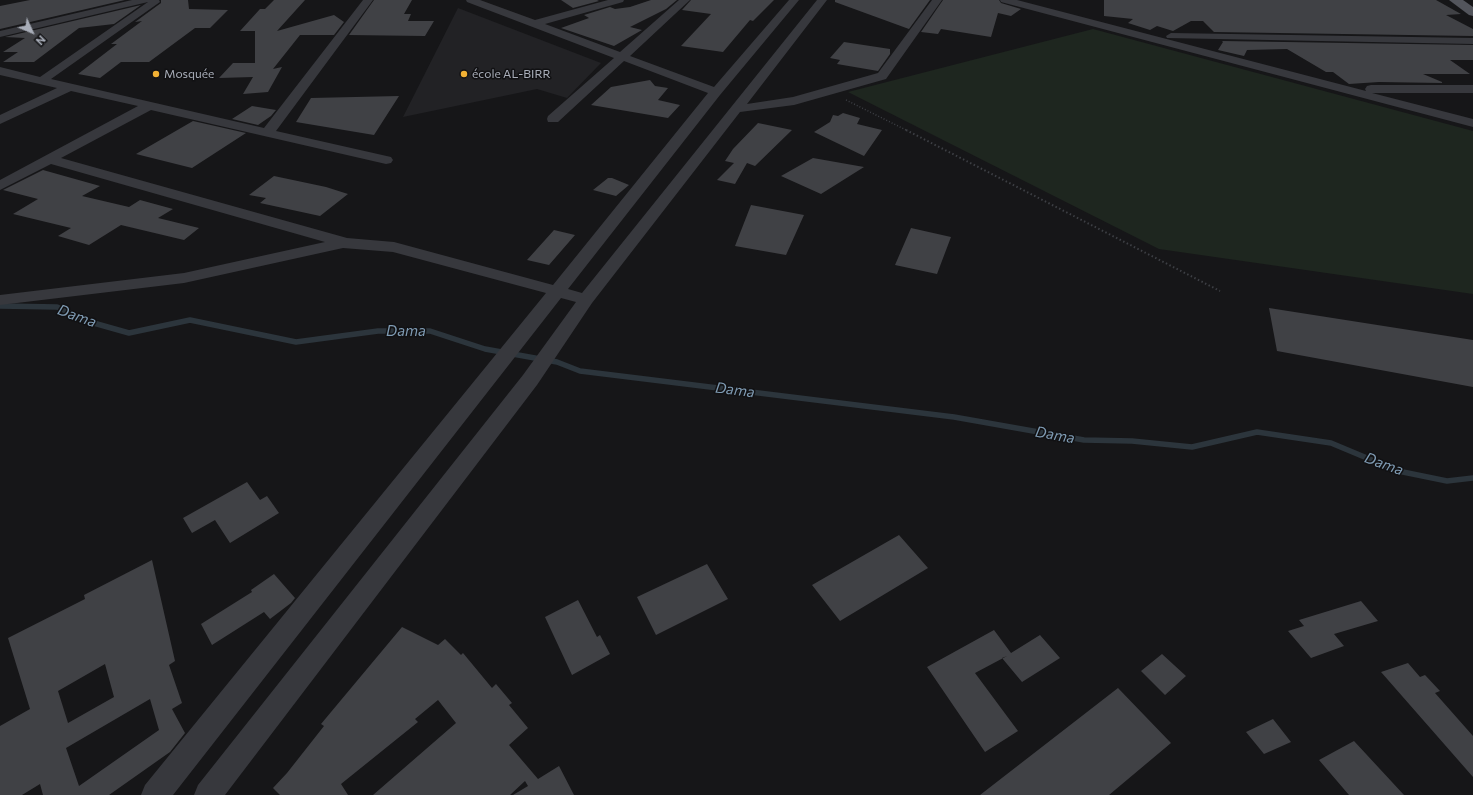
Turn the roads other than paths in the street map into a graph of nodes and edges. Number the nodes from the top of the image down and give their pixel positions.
1 (145, 0) edge
2 (158, 0) edge
3 (368, 0) edge
4 (495, 0) edge
5 (619, 0) edge
6 (685, 0) edge
7 (794, 0) edge
8 (822, 0) edge
9 (937, 0) edge
10 (1005, 0) edge
11 (1455, 0) edge
12 (476, 2) edge
13 (1473, 12) edge
14 (533, 24) junction
15 (0, 34) edge
16 (1140, 35) junction
17 (1473, 41) edge
18 (622, 57) junction
19 (0, 72) edge
20 (41, 81) junction
21 (69, 88) junction
22 (1346, 89) junction
23 (1473, 89) edge
24 (716, 92) junction
25 (148, 106) junction
26 (737, 109) junction
27 (553, 119) dead end
28 (0, 120) edge
29 (1473, 124) edge
30 (267, 133) junction
31 (49, 159) junction
32 (386, 160) dead end
33 (0, 186) edge
34 (343, 243) junction
35 (557, 292) junction
36 (586, 299) junction
37 (0, 300) edge
38 (155, 795) edge
39 (208, 795) edge

1 - 15 street
2 - 20 street
3 - 30 street
4 - 12 street
5 - 14 street
6 - 18 street
7 - 24 street
8 - 26 street
9 - 26 street
10 - 16 street
11 - 13 main road
12 - 14 street
14 - 18 street
16 - 17 street
16 - 22 street
18 - 24 street
18 - 27 street
19 - 20 street
20 - 21 street
21 - 25 street
21 - 28 street
22 - 23 street
22 - 29 street
24 - 35 street
25 - 30 street
25 - 31 street
26 - 36 street
30 - 32 street
31 - 33 street
31 - 34 street
34 - 35 street
34 - 37 street
35 - 36 street
35 - 38 street
36 - 39 street

